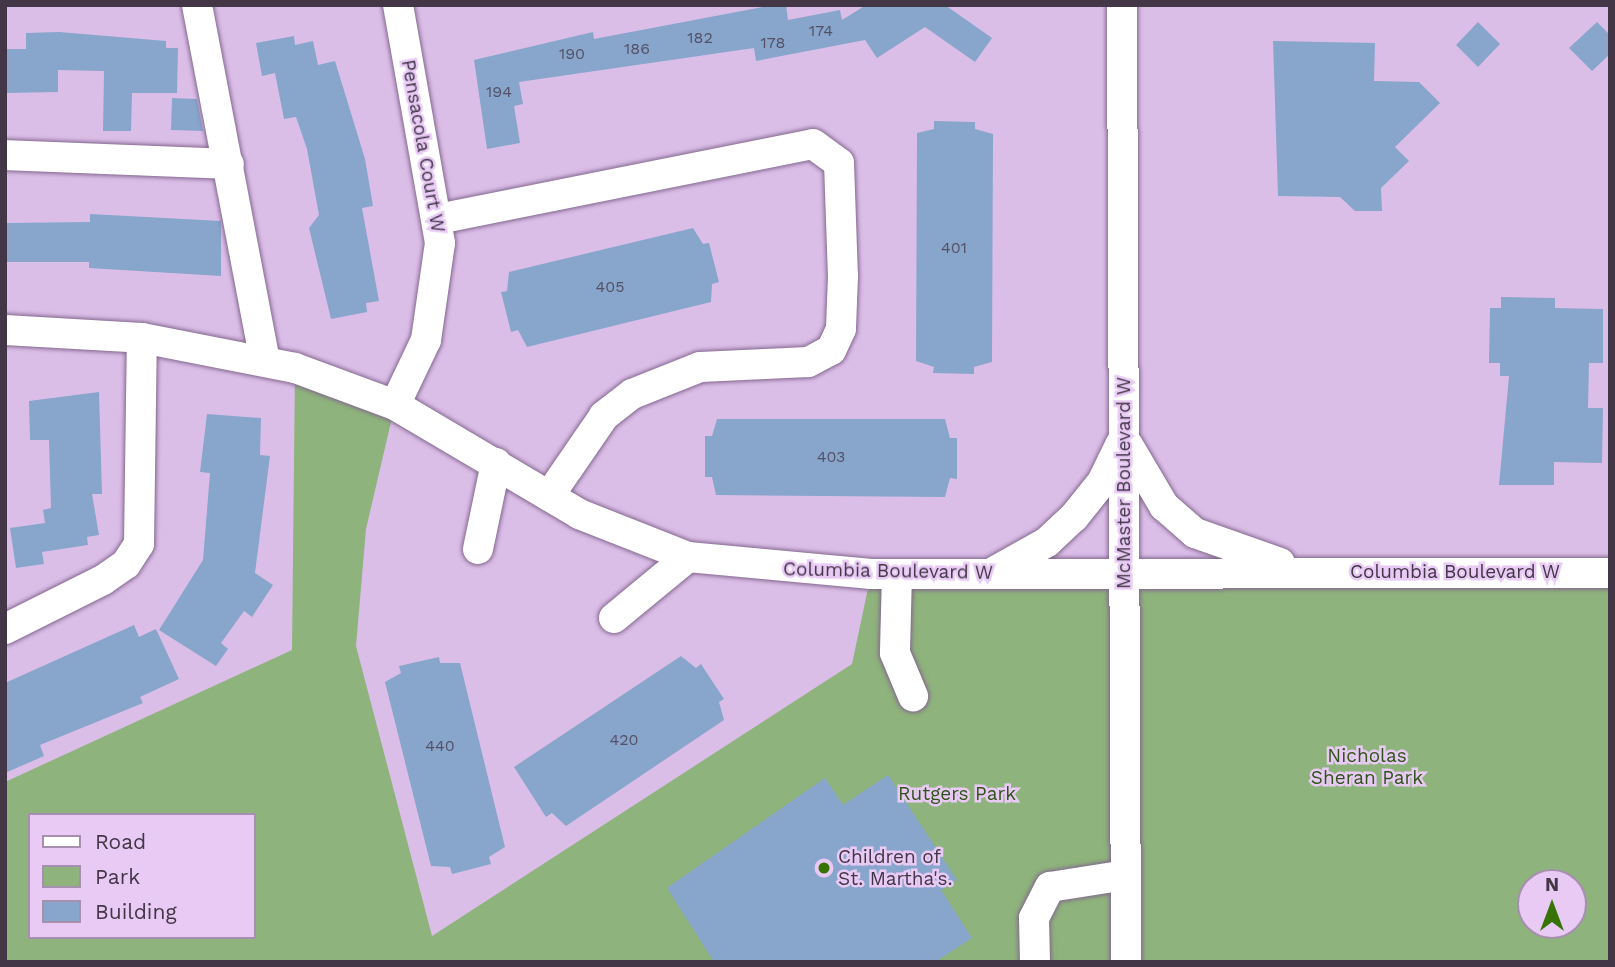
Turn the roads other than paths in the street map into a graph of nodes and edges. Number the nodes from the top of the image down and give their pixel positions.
1 (197, 5) edge
2 (398, 5) edge
3 (1122, 5) edge
4 (5, 155) edge
5 (229, 164) junction
6 (438, 219) junction
7 (5, 331) edge
8 (142, 338) junction
9 (265, 360) junction
10 (395, 405) junction
11 (1124, 436) junction
12 (496, 464) junction
13 (549, 496) junction
14 (478, 549) dead end
15 (688, 557) junction
16 (1321, 572) junction
17 (990, 573) junction
18 (1125, 573) junction
19 (1610, 573) edge
20 (897, 574) junction
21 (614, 618) dead end
22 (5, 628) edge
23 (914, 696) dead end
24 (1126, 874) junction
25 (1035, 962) edge
26 (1126, 962) edge

1 - 5 street
2 - 6 street, Pensacola Court W
3 - 11 street, McMaster Boulevard W
4 - 5 street
5 - 9 street
6 - 10 street, Pensacola Court W
6 - 13 street
7 - 8 street, Columbia Boulevard W
8 - 9 street, Columbia Boulevard W
8 - 22 street
9 - 10 street, Columbia Boulevard W
10 - 12 street, Columbia Boulevard W
11 - 16 street
11 - 17 street
11 - 18 street, McMaster Boulevard W
12 - 13 street, Columbia Boulevard W
12 - 14 street
13 - 15 street, Columbia Boulevard W
15 - 20 street, Columbia Boulevard W
15 - 21 street
16 - 18 street, Columbia Boulevard W
16 - 19 street, Columbia Boulevard W
17 - 18 street, Columbia Boulevard W
17 - 20 street, Columbia Boulevard W
18 - 24 street, McMaster Boulevard W
20 - 23 street
24 - 25 street
24 - 26 street, McMaster Boulevard W

